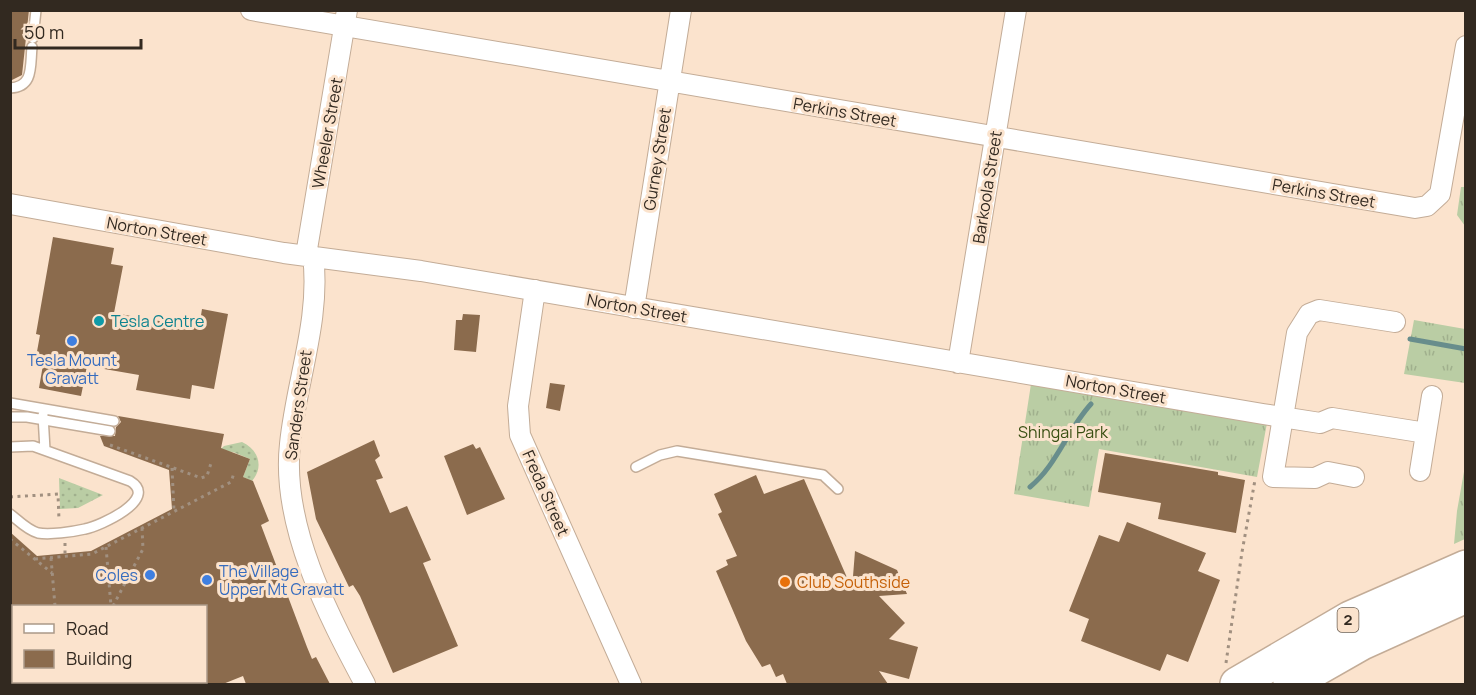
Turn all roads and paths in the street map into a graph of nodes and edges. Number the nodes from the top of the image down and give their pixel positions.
1 (36, 10) edge
2 (251, 10) edge
3 (681, 10) edge
4 (1016, 10) edge
5 (346, 18) edge
6 (1466, 46) edge
7 (670, 82) junction
8 (10, 88) edge
9 (995, 137) junction
10 (10, 204) edge
11 (310, 255) junction
12 (535, 290) junction
13 (634, 308) junction
14 (1395, 322) dead end
15 (958, 363) junction
16 (1432, 396) dead end
17 (10, 404) edge
18 (42, 407) junction
19 (10, 417) edge
20 (1284, 417) junction
21 (43, 420) junction
22 (114, 421) dead end
23 (110, 431) dead end
24 (1426, 433) junction
25 (105, 443) dead end
26 (10, 447) edge
27 (45, 450) junction
28 (212, 460) dead end
29 (636, 467) dead end
30 (172, 468) junction
31 (1420, 471) dead end
32 (234, 473) dead end
33 (1354, 477) dead end
34 (1255, 479) dead end
35 (838, 489) dead end
36 (10, 497) edge
37 (174, 511) junction
38 (10, 514) edge
39 (60, 525) dead end
40 (142, 528) junction
41 (65, 538) dead end
42 (10, 539) edge
43 (106, 547) junction
44 (65, 556) junction
45 (51, 558) junction
46 (35, 559) junction
47 (1466, 567) edge
48 (52, 573) junction
49 (1466, 596) edge
50 (55, 605) edge
51 (112, 605) edge
52 (113, 605) edge
53 (1232, 676) edge
54 (364, 684) edge
55 (631, 684) edge
56 (1290, 684) edge

1 - 8 lane
2 - 5 street, Perkins Street
3 - 7 street, Gurney Street
4 - 9 street, Barkoola Street
5 - 7 street, Perkins Street
5 - 11 street, Wheeler Street
6 - 9 street, Perkins Street
7 - 9 street, Perkins Street
7 - 13 street, Gurney Street
9 - 15 street, Barkoola Street
10 - 11 street, Norton Street
11 - 12 street, Norton Street
11 - 54 street, Sanders Street
12 - 13 street, Norton Street
12 - 55 street, Freda Street
13 - 15 street, Norton Street
14 - 20 street
15 - 20 street, Norton Street
16 - 24 street
17 - 18 lane
18 - 21 lane
18 - 22 lane
19 - 21 lane
20 - 24 street, Norton Street
20 - 33 street
21 - 23 lane
21 - 27 lane
24 - 31 street
25 - 30 path
26 - 27 lane
27 - 38 lane
28 - 30 path
29 - 35 lane
30 - 37 path
32 - 37 path
34 - 53 path
36 - 39 path
37 - 40 path
40 - 43 path
40 - 52 path
41 - 44 path
42 - 46 path
43 - 44 path
43 - 51 path
44 - 45 path
45 - 46 path
45 - 48 path
46 - 48 path
47 - 53 highway, 2
48 - 50 path
49 - 56 highway, 2

